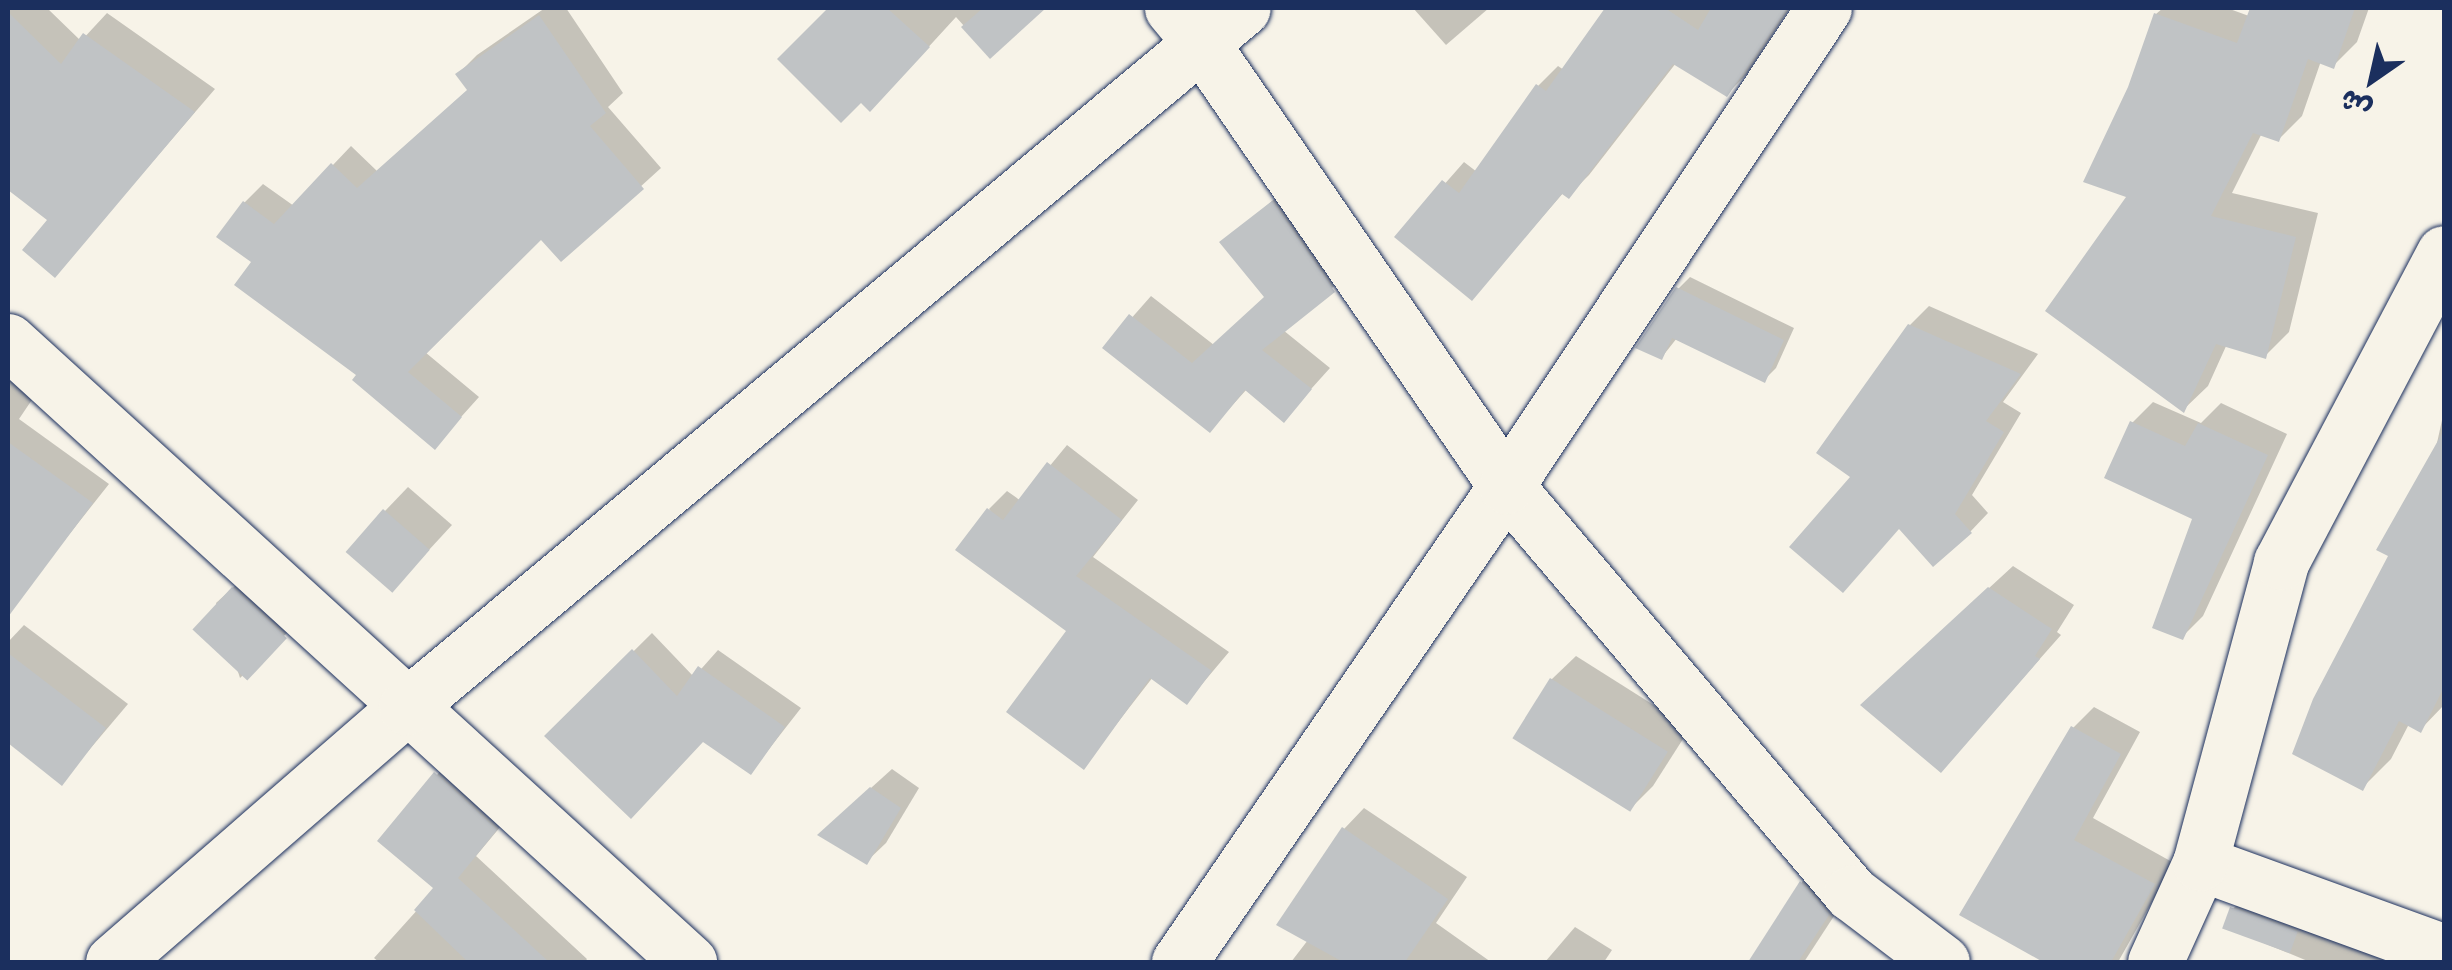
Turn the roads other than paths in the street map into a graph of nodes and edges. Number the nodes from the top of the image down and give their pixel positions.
1 (1243, 8) edge
2 (1824, 8) edge
3 (1187, 26) edge
4 (2444, 253) edge
5 (8, 341) edge
6 (1506, 486) junction
7 (406, 706) junction
8 (2200, 863) junction
9 (2444, 952) edge
10 (113, 962) edge
11 (690, 962) edge
12 (1179, 962) edge
13 (1942, 962) edge
14 (2155, 962) edge

1 - 3 street
2 - 6 street
3 - 6 street
3 - 7 street
4 - 8 street
5 - 7 street
6 - 12 street
6 - 13 street
7 - 10 street
7 - 11 street
8 - 9 street
8 - 14 street

